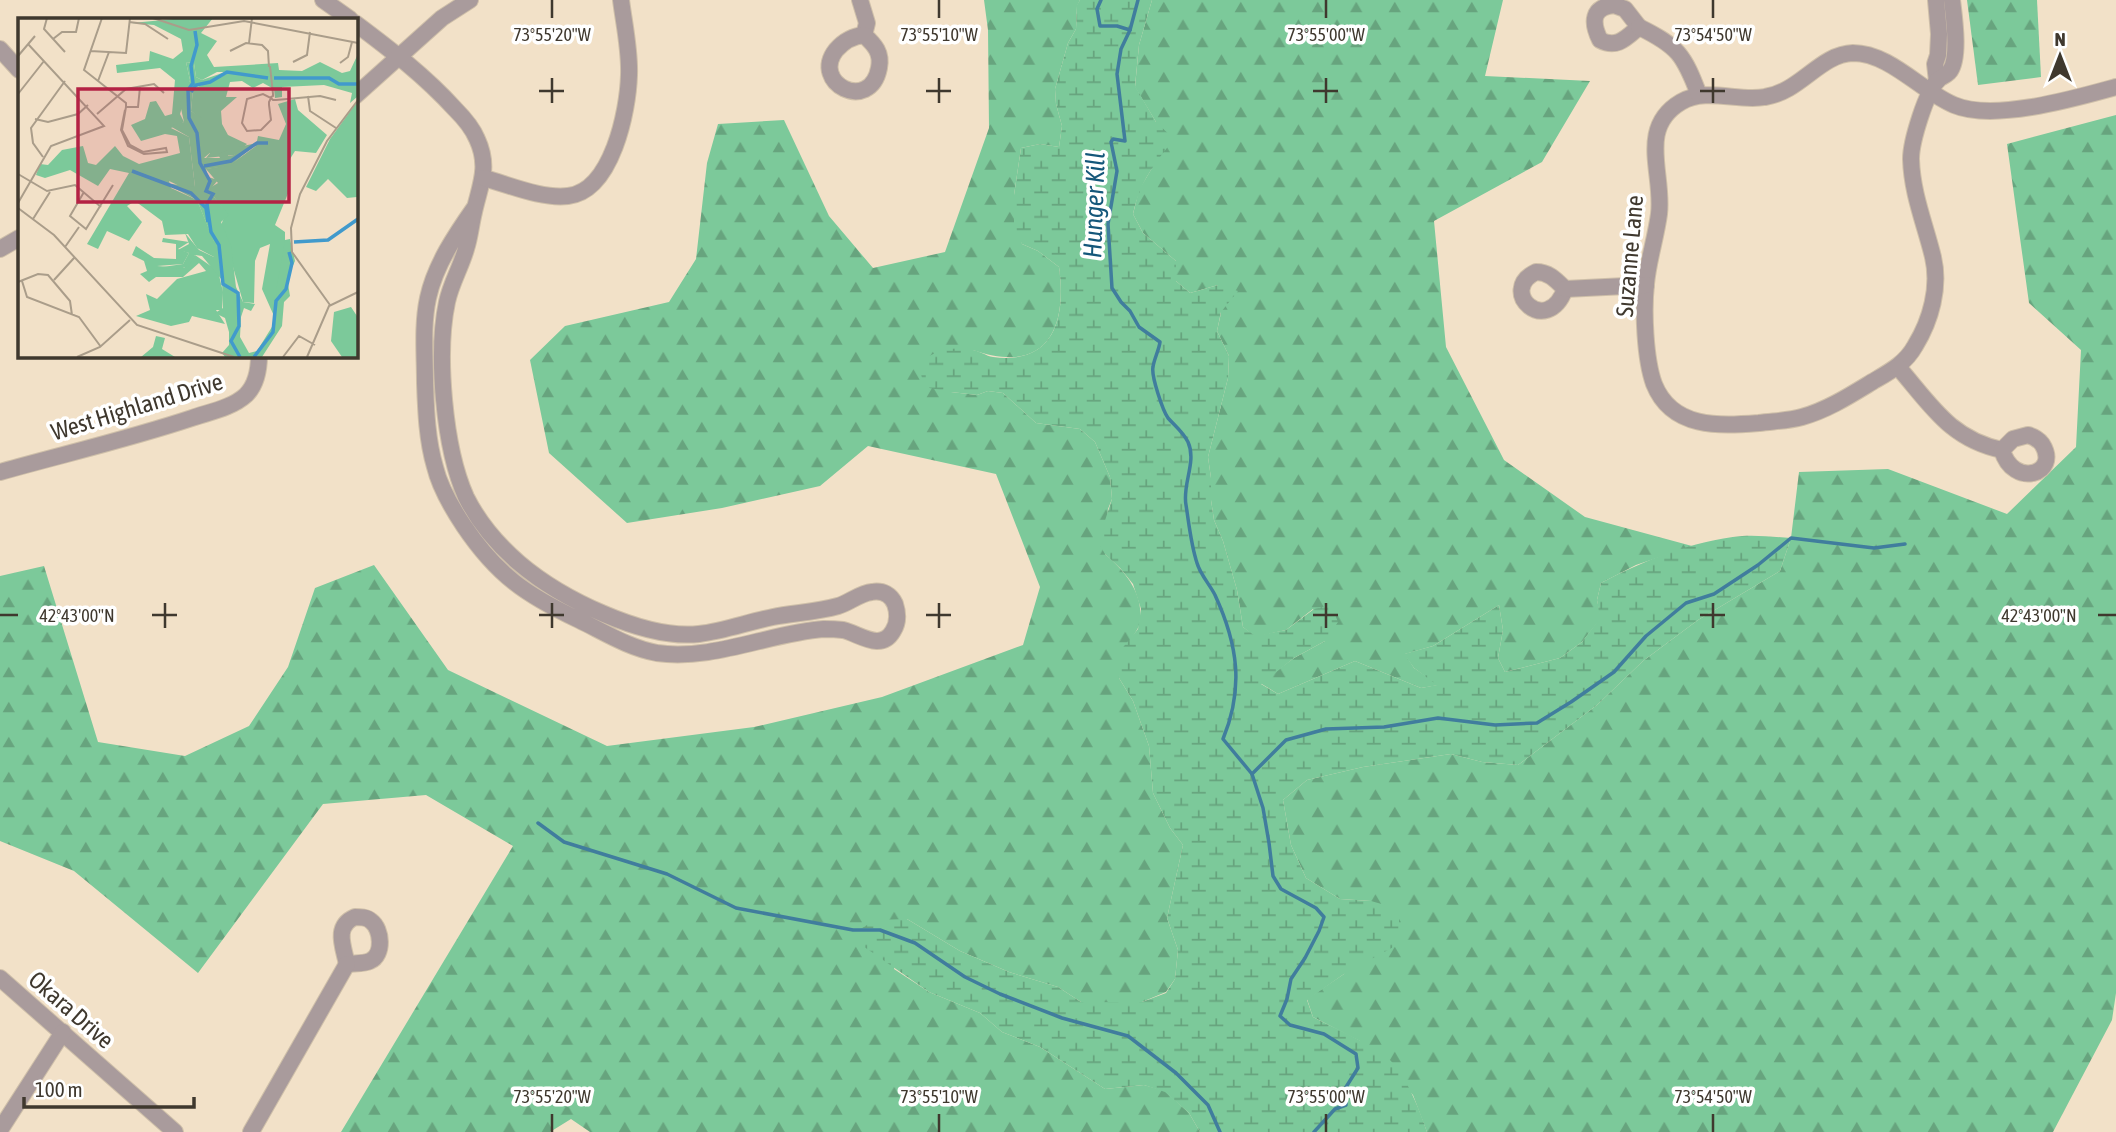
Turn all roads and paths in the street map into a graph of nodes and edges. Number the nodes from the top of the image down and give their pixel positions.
1 (323, 0) edge
2 (470, 0) edge
3 (621, 0) edge
4 (860, 0) edge
5 (1936, 0) edge
6 (1952, 0) edge
7 (349, 18) edge
8 (357, 24) edge
9 (1639, 27) dead end
10 (864, 35) dead end
11 (0, 49) edge
12 (399, 56) junction
13 (18, 69) edge
14 (1934, 86) junction
15 (2116, 87) edge
16 (357, 94) edge
17 (1699, 95) junction
18 (484, 178) junction
19 (475, 206) junction
20 (18, 239) edge
21 (0, 248) edge
22 (1646, 285) junction
23 (1564, 289) dead end
24 (425, 327) junction
25 (443, 328) junction
26 (259, 357) edge
27 (1898, 367) junction
28 (2003, 450) dead end
29 (0, 472) edge
30 (469, 502) junction
31 (453, 509) junction
32 (586, 605) junction
33 (577, 619) junction
34 (719, 629) junction
35 (724, 648) junction
36 (347, 964) dead end
37 (0, 978) edge
38 (63, 1032) junction
39 (0, 1130) edge
40 (175, 1132) edge
41 (251, 1132) edge

1 - 7 street
2 - 12 street
3 - 18 street
4 - 10 street
5 - 14 street, Suzanne Lane
6 - 14 street, Suzanne Lane
8 - 12 street
9 - 17 street
11 - 13 street
12 - 16 street
12 - 18 street
14 - 15 street
14 - 17 street
14 - 27 street, Suzanne Lane
17 - 22 street, Suzanne Lane
18 - 19 street
19 - 24 street
19 - 25 street
20 - 21 street
22 - 23 street
22 - 27 street, Suzanne Lane
24 - 25 street
24 - 31 street
25 - 30 street
26 - 29 street, West Highland Drive
27 - 28 street
30 - 31 street
30 - 32 street
31 - 33 street
32 - 33 street
32 - 34 street
33 - 35 street
34 - 35 street
34 - 35 street
36 - 41 street
37 - 38 street, Okara Drive
38 - 39 street
38 - 40 street, Okara Drive

